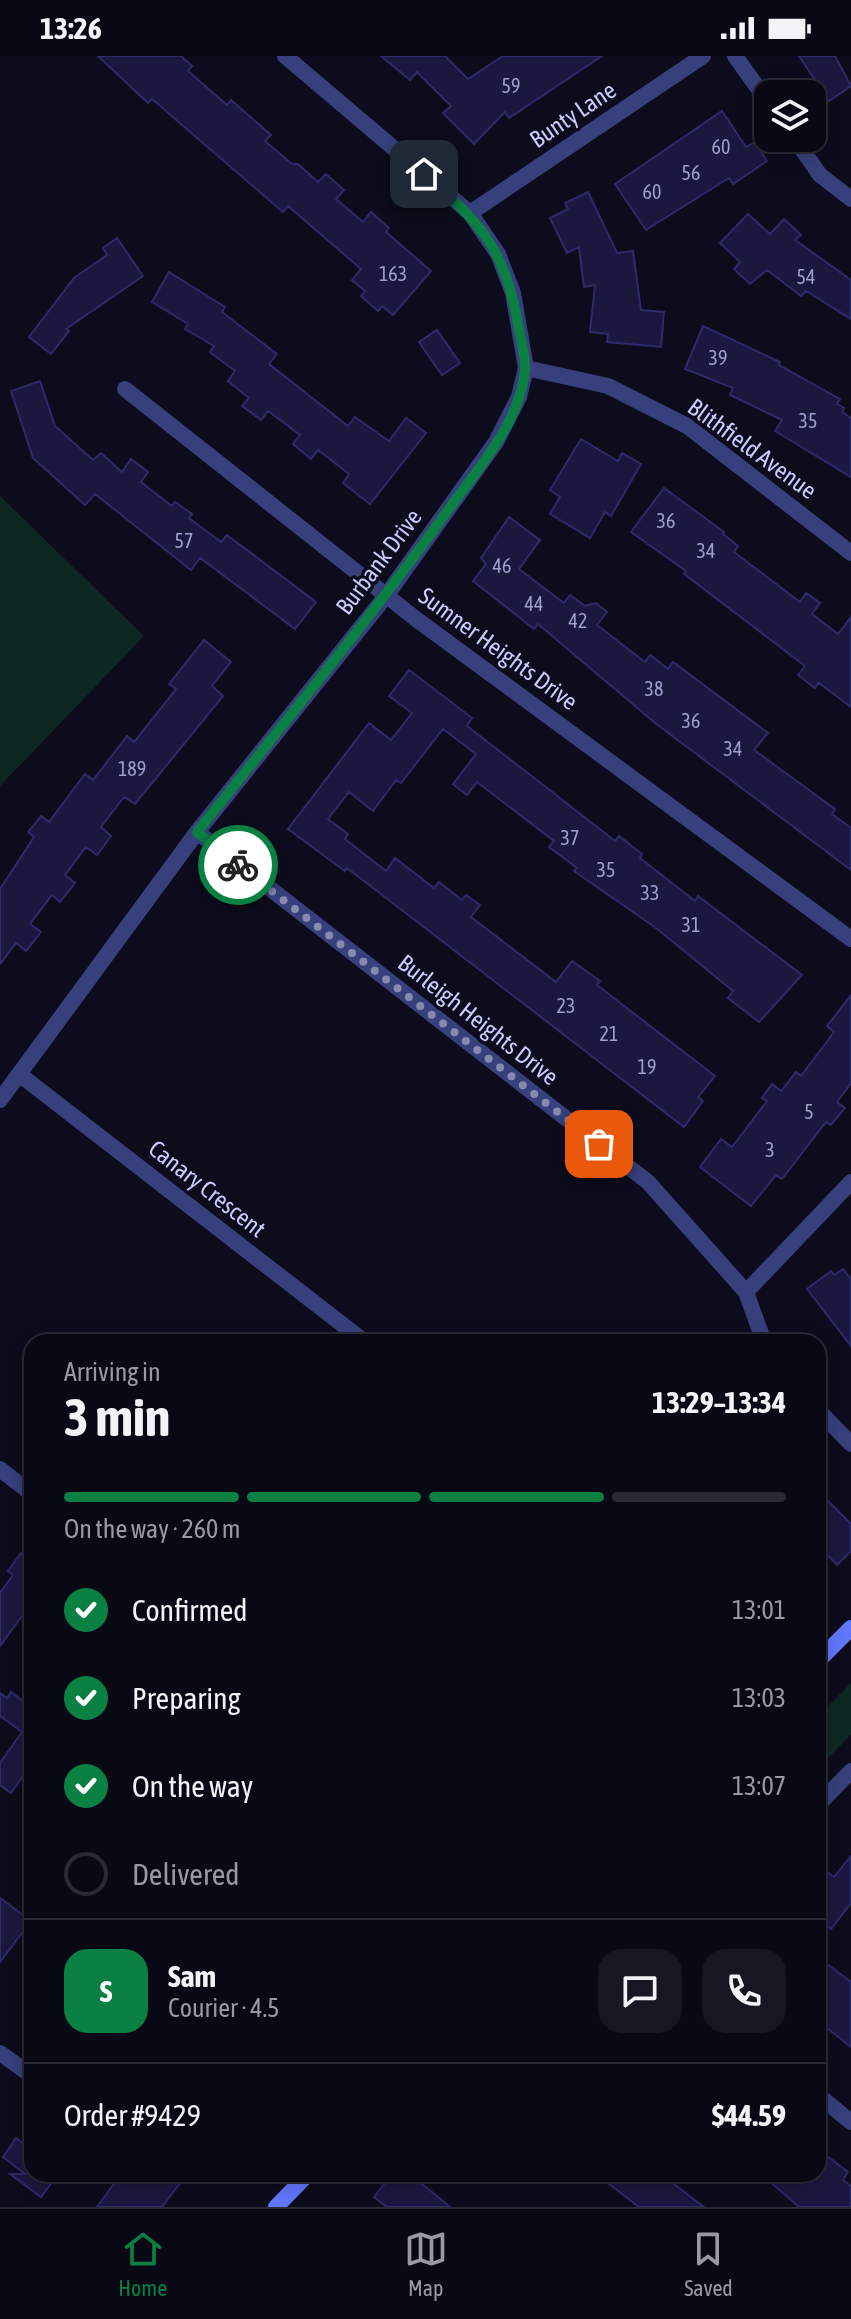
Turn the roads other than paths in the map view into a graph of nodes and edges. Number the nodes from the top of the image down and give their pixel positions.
1 (285, 56) edge
2 (703, 56) edge
3 (735, 56) edge
4 (754, 82) edge
5 (804, 152) edge
6 (851, 199) edge
7 (470, 213) junction
8 (526, 368) junction
9 (125, 389) dead end
10 (851, 553) edge
11 (386, 596) junction
12 (197, 832) junction
13 (851, 939) edge
14 (19, 1074) junction
15 (0, 1100) edge
16 (851, 1182) edge
17 (746, 1292) junction
18 (355, 1334) edge
19 (761, 1334) edge
20 (826, 1418) edge
21 (851, 1444) edge
22 (0, 1469) edge
23 (24, 1488) edge
24 (851, 1628) edge
25 (826, 1653) edge
26 (851, 1771) edge
27 (826, 1797) edge
28 (0, 2053) edge
29 (24, 2070) edge
30 (826, 2102) edge
31 (851, 2122) edge
32 (302, 2182) edge
33 (284, 2204) edge

1 - 7 street, Burbank Drive
2 - 7 street, Bunty Lane
3 - 4 street
5 - 6 street
7 - 8 street, Burbank Drive
8 - 10 street, Blithfield Avenue
8 - 11 street, Burbank Drive
9 - 11 street, Sumner Heights Drive
11 - 12 street, Burbank Drive
11 - 13 street, Sumner Heights Drive
12 - 14 street, Burbank Drive
12 - 17 street, Burleigh Heights Drive
14 - 15 street, Burbank Drive
14 - 18 street, Canary Crescent
16 - 17 street
17 - 19 street, Burleigh Heights Drive
20 - 21 street
22 - 23 street
24 - 25 main road
26 - 27 street
28 - 29 street
30 - 31 street
32 - 33 main road

